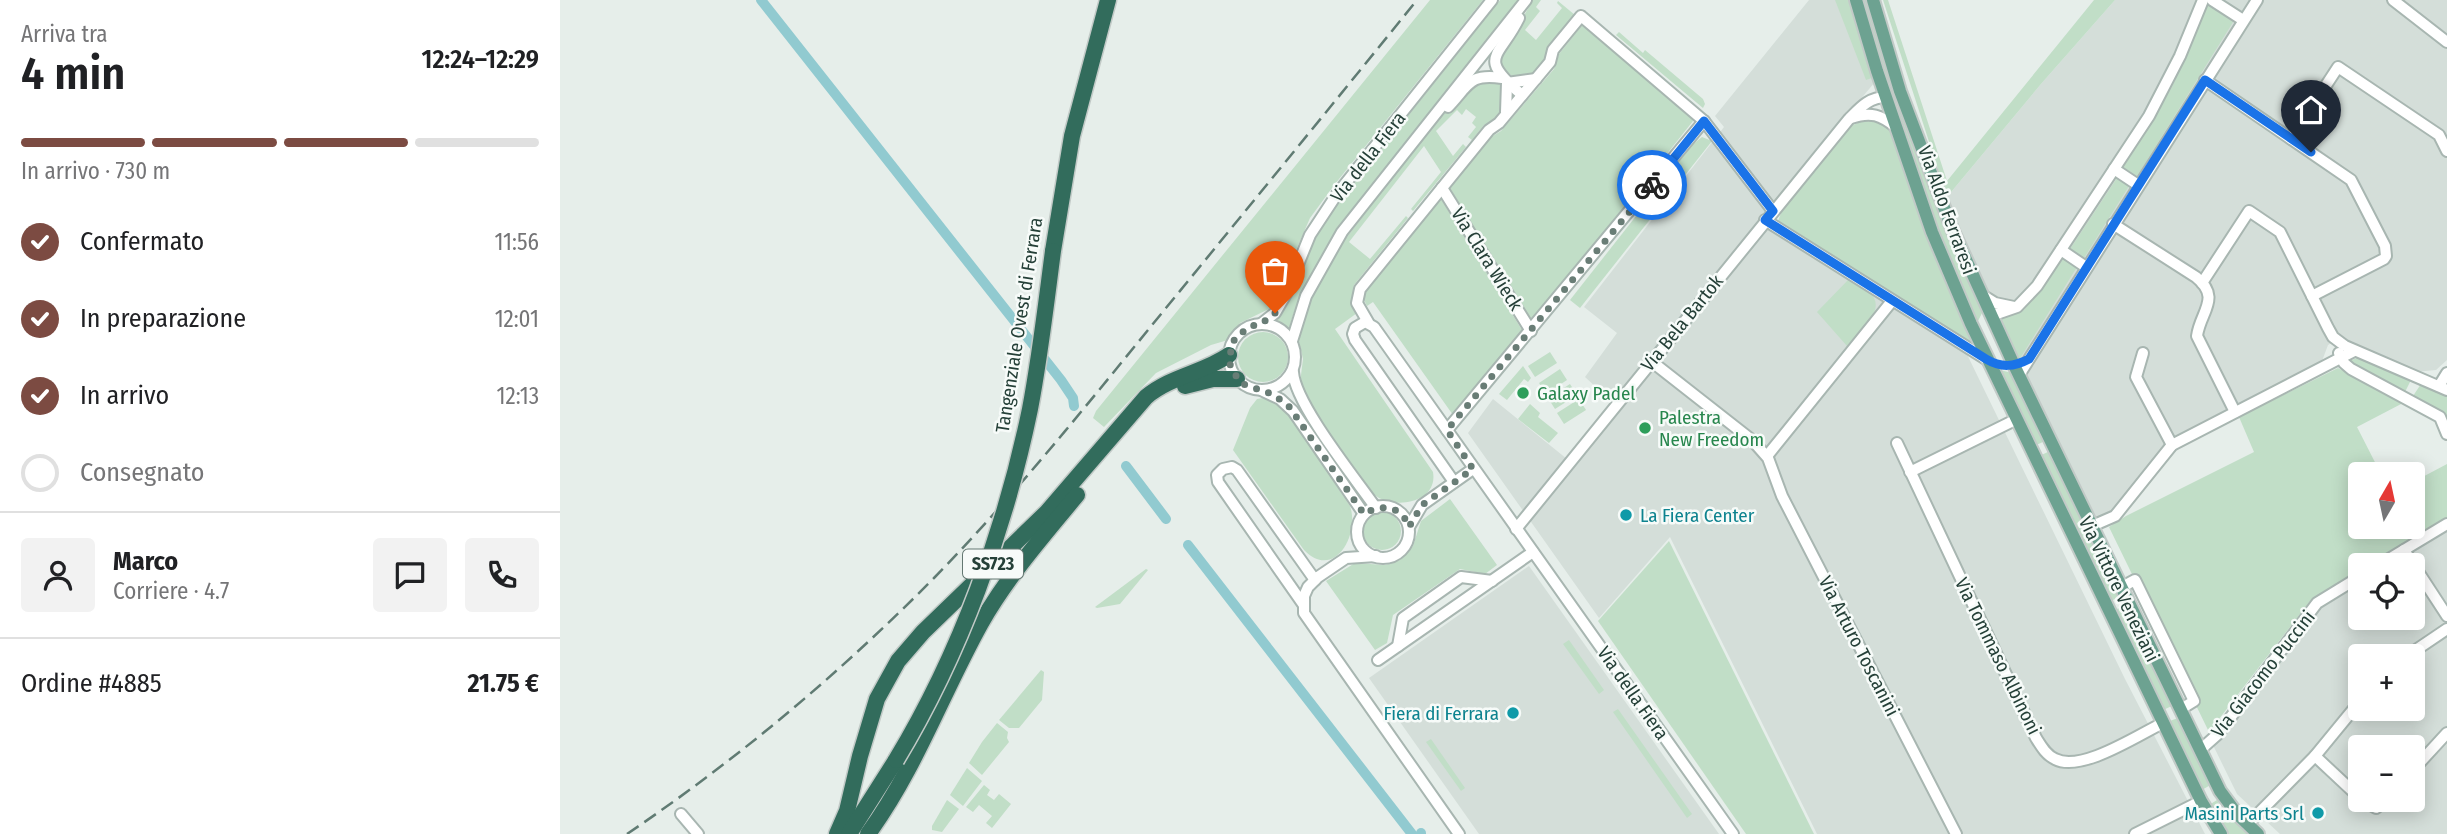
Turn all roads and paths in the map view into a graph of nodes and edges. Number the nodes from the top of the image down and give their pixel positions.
1 (1108, 0) edge
2 (1492, 0) edge
3 (1526, 0) edge
4 (1856, 0) edge
5 (1873, 0) edge
6 (2203, 0) edge
7 (2212, 0) edge
8 (2256, 0) edge
9 (2393, 0) edge
10 (2243, 20) junction
11 (2447, 41) edge
12 (1877, 71) junction
13 (1536, 79) junction
14 (1505, 80) junction
15 (2205, 80) junction
16 (1900, 91) junction
17 (1522, 95) junction
18 (1886, 97) junction
19 (1867, 108) junction
20 (1506, 115) junction
21 (1431, 118) junction
22 (1704, 121) junction
23 (1897, 128) junction
24 (2291, 139) junction
25 (2447, 151) edge
26 (2114, 169) junction
27 (2138, 185) junction
28 (1442, 188) junction
29 (1769, 215) junction
30 (2113, 225) junction
31 (2061, 250) junction
32 (2086, 267) junction
33 (2202, 283) junction
34 (1982, 295) junction
35 (2312, 296) junction
36 (1892, 301) junction
37 (2017, 307) junction
38 (1992, 317) junction
39 (1367, 322) junction
40 (1261, 324) junction
41 (2328, 328) junction
42 (1531, 331) junction
43 (1976, 336) junction
44 (1292, 341) junction
45 (2354, 351) junction
46 (2143, 353) dead end
47 (1229, 355) junction
48 (2341, 358) junction
49 (1986, 359) junction
50 (1651, 361) junction
51 (2017, 370) junction
52 (1293, 372) junction
53 (2447, 373) edge
54 (2417, 377) junction
55 (1237, 379) junction
56 (2443, 388) edge
57 (1263, 391) junction
58 (2407, 399) junction
59 (2235, 412) junction
60 (2015, 420) junction
61 (1447, 430) junction
62 (2447, 434) edge
63 (1897, 443) dead end
64 (2053, 444) junction
65 (2172, 445) junction
66 (2031, 453) junction
67 (1766, 456) junction
68 (1473, 469) junction
69 (1910, 472) junction
70 (1454, 482) junction
71 (1422, 505) junction
72 (1376, 508) junction
73 (1394, 509) junction
74 (1364, 514) junction
75 (2447, 524) edge
76 (2092, 526) junction
77 (1409, 527) junction
78 (1516, 529) junction
79 (1357, 531) junction
80 (2404, 550) junction
81 (1533, 552) junction
82 (2399, 553) edge
83 (1376, 556) junction
84 (1346, 558) junction
85 (1315, 580) junction
86 (1492, 581) junction
87 (2348, 584) edge
88 (2122, 587) junction
89 (2128, 600) junction
90 (1303, 604) junction
91 (2107, 608) junction
92 (2447, 617) edge
93 (2447, 629) edge
94 (2425, 644) edge
95 (1398, 646) junction
96 (1378, 660) dead end
97 (2180, 709) junction
98 (2348, 716) edge
99 (2162, 721) junction
100 (2447, 733) edge
101 (2200, 750) junction
102 (2315, 756) junction
103 (2425, 757) edge
104 (2348, 787) edge
105 (2220, 791) junction
106 (2201, 801) junction
107 (681, 814) dead end
108 (2248, 824) junction
109 (698, 834) edge
110 (837, 834) edge
111 (849, 834) edge
112 (868, 834) edge
113 (1459, 834) edge
114 (1733, 834) edge
115 (1956, 834) edge
116 (2136, 834) edge
117 (2221, 834) edge
118 (2258, 834) edge

1 - 111 highway, Tangenziale Ovest di Ferrara / SS723, bridge
2 - 40 street, Via della Fiera
3 - 14 street, Via della Fiera
3 - 21 street, Via della Fiera
4 - 12 main road, Via Aldo Ferraresi
5 - 16 main road, Via Aldo Ferraresi
6 - 26 street
7 - 10 street
8 - 10 street
9 - 11 street
10 - 15 street
12 - 18 main road, Via Aldo Ferraresi
12 - 19 street, Via Bela Bartok
13 - 14 street, Via della Fiera
13 - 17 street, Via della Fiera
13 - 22 street, Via della Fiera
14 - 17 street
14 - 20 street, Via della Fiera
14 - 21 street, Via della Fiera
15 - 24 street
15 - 27 street
16 - 18 main road
16 - 34 main road, Via Aldo Ferraresi
17 - 20 street, Via della Fiera
18 - 19 street, Via Bela Bartok
18 - 23 main road, Via Aldo Ferraresi
19 - 23 street
19 - 29 street, Via Bela Bartok
20 - 28 street, Via della Fiera
21 - 44 street, Via della Fiera
22 - 29 street
22 - 42 street
23 - 43 main road, Via Aldo Ferraresi
24 - 25 street
24 - 35 street
26 - 27 street
26 - 31 street
27 - 30 street
28 - 39 street, Via della Fiera
28 - 42 street, Via Clara Wieck
29 - 36 street
29 - 50 street, Via Bela Bartok
30 - 32 street
30 - 33 street
31 - 32 street
31 - 37 street
32 - 51 street
33 - 35 street
33 - 59 street
34 - 37 street
34 - 38 main road, Via Aldo Ferraresi
35 - 41 street
36 - 49 street
36 - 67 street
37 - 38 street
38 - 43 main road
38 - 51 main road, Via Vittore Veneziani
39 - 61 street, Via della Fiera
39 - 70 street, Via della Fiera
40 - 44 street
40 - 47 street, Via della Fiera
41 - 45 street
41 - 48 street
42 - 61 street
43 - 49 main road, Via Vittore Veneziani
44 - 52 street, Via della Fiera
45 - 48 street
45 - 54 street
46 - 65 street
47 - 55 street
47 - 110 highway, SS723
48 - 58 street
48 - 59 street
49 - 51 main road
49 - 60 main road, Via Vittore Veneziani
50 - 67 street, Via Arturo Toscanini
50 - 78 street, Via Bela Bartok
51 - 64 main road, Via Vittore Veneziani
52 - 57 street
52 - 72 street, Via della Fiera
53 - 56 street
54 - 56 street
54 - 58 street
55 - 57 street
55 - 112 highway, SS723
57 - 74 street
58 - 62 street
59 - 65 street
60 - 66 main road, Via Vittore Veneziani
60 - 69 street
61 - 68 street, Via della Fiera
63 - 69 street, Via Tommaso Albinoni
64 - 66 main road
64 - 76 main road, Via Vittore Veneziani
65 - 76 street
66 - 91 main road, Via Vittore Veneziani
67 - 115 street, Via Arturo Toscanini
68 - 70 street
68 - 78 street, Via della Fiera
69 - 99 street, Via Tommaso Albinoni
70 - 71 street
71 - 73 street
71 - 77 street
72 - 73 street
72 - 74 street
73 - 77 street
74 - 79 street
75 - 80 street
76 - 88 main road, Via Vittore Veneziani
77 - 83 street
78 - 81 street, Via della Fiera
79 - 83 street
79 - 84 street
80 - 82 street
80 - 92 street
81 - 86 street
81 - 114 street, Via della Fiera
83 - 84 street
84 - 85 street
85 - 90 street
85 - 90 street
86 - 95 street
86 - 95 street
87 - 101 street, Via Giacomo Puccini
88 - 89 main road, Via Vittore Veneziani
88 - 97 street
89 - 91 main road
89 - 97 main road, Via Vittore Veneziani
90 - 113 street
91 - 99 main road, Via Vittore Veneziani
93 - 94 street
95 - 96 street
97 - 99 main road
97 - 101 main road, Via Vittore Veneziani
98 - 102 street
99 - 106 main road, Via Vittore Veneziani
100 - 103 street
101 - 105 main road, Via Vittore Veneziani
102 - 104 street
102 - 108 street
105 - 106 main road
105 - 108 main road, Via Vittore Veneziani
106 - 116 street
106 - 117 main road, Via Vittore Veneziani
107 - 109 street
108 - 118 main road, Via Vittore Veneziani

